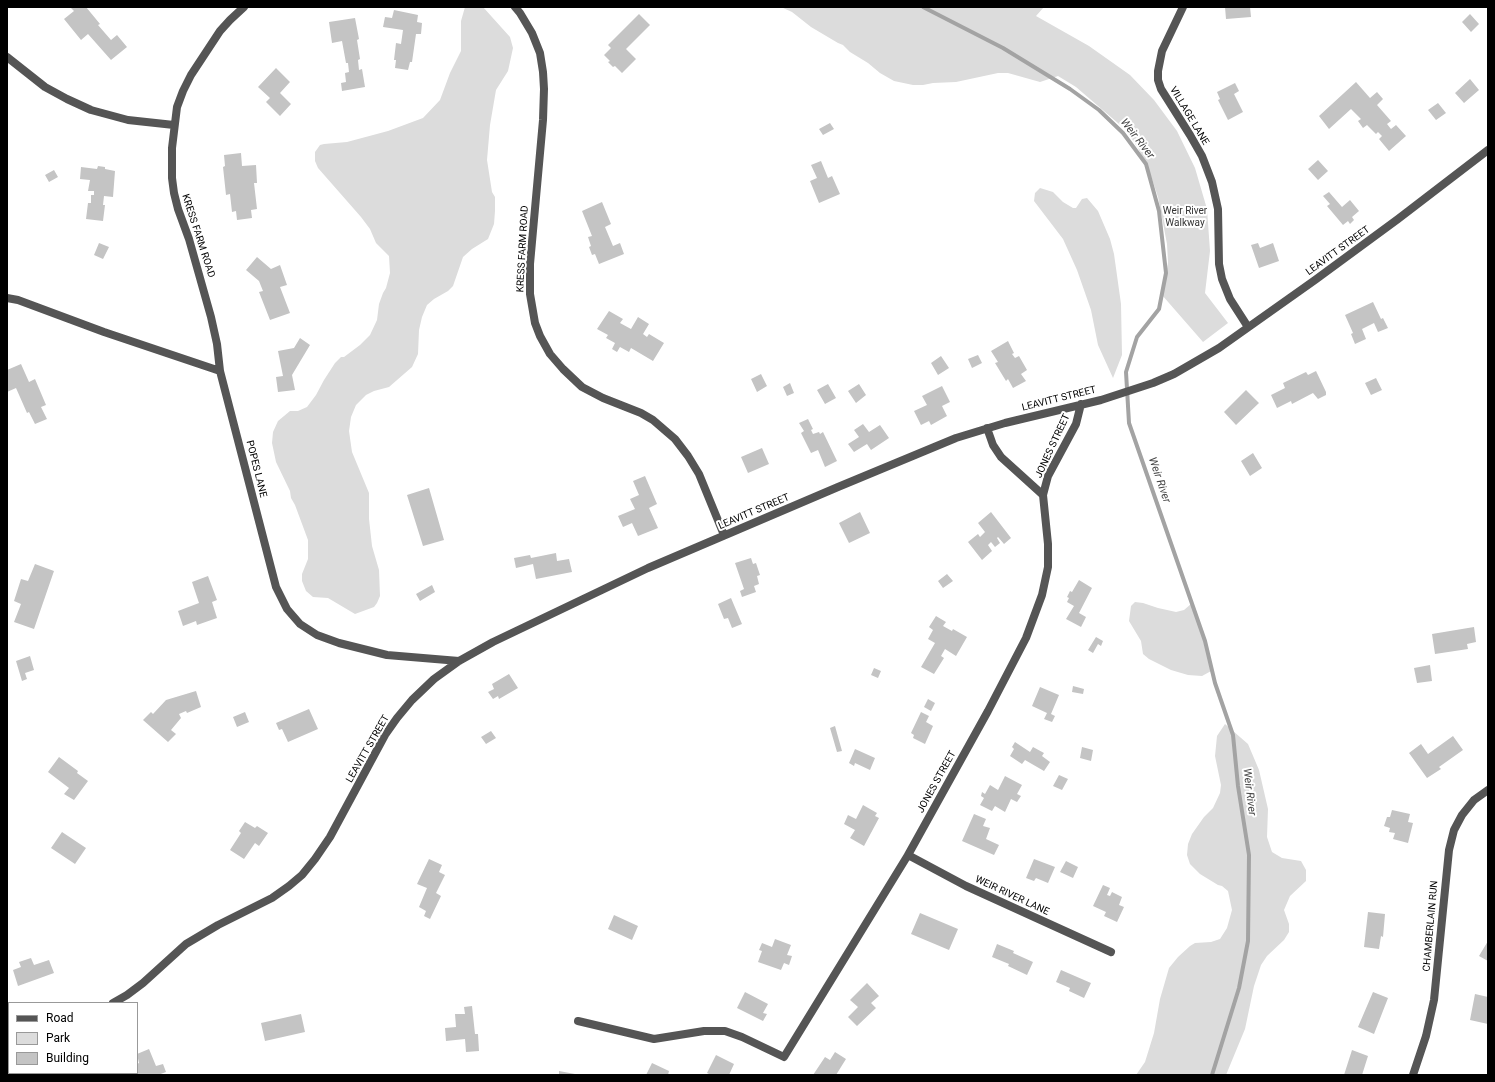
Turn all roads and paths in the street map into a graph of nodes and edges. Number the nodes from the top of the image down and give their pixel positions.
1 (244, 7) edge
2 (515, 7) edge
3 (1183, 7) edge
4 (7, 57) edge
5 (174, 125) junction
6 (1488, 150) edge
7 (7, 298) edge
8 (1248, 327) junction
9 (220, 371) junction
10 (1081, 404) junction
11 (988, 428) junction
12 (1043, 495) junction
13 (724, 535) junction
14 (459, 661) junction
15 (1488, 790) edge
16 (908, 855) junction
17 (1111, 952) dead end
18 (115, 1002) edge
19 (578, 1021) dead end
20 (1413, 1075) edge

1 - 5 street, KRESS FARM ROAD
2 - 13 street, KRESS FARM ROAD
3 - 8 street, VILLAGE LANE
4 - 5 street
5 - 9 street, KRESS FARM ROAD
6 - 8 street, LEAVITT STREET
7 - 9 street
8 - 10 street, LEAVITT STREET
9 - 14 street, POPES LANE
10 - 11 street, LEAVITT STREET
10 - 12 street, JONES STREET
11 - 12 street, JONES STREET
11 - 13 street, LEAVITT STREET
12 - 16 street, JONES STREET
13 - 14 street, LEAVITT STREET
14 - 18 street, LEAVITT STREET
15 - 20 street, CHAMBERLAIN RUN
16 - 17 street, WEIR RIVER LANE
16 - 19 street, JONES STREET

